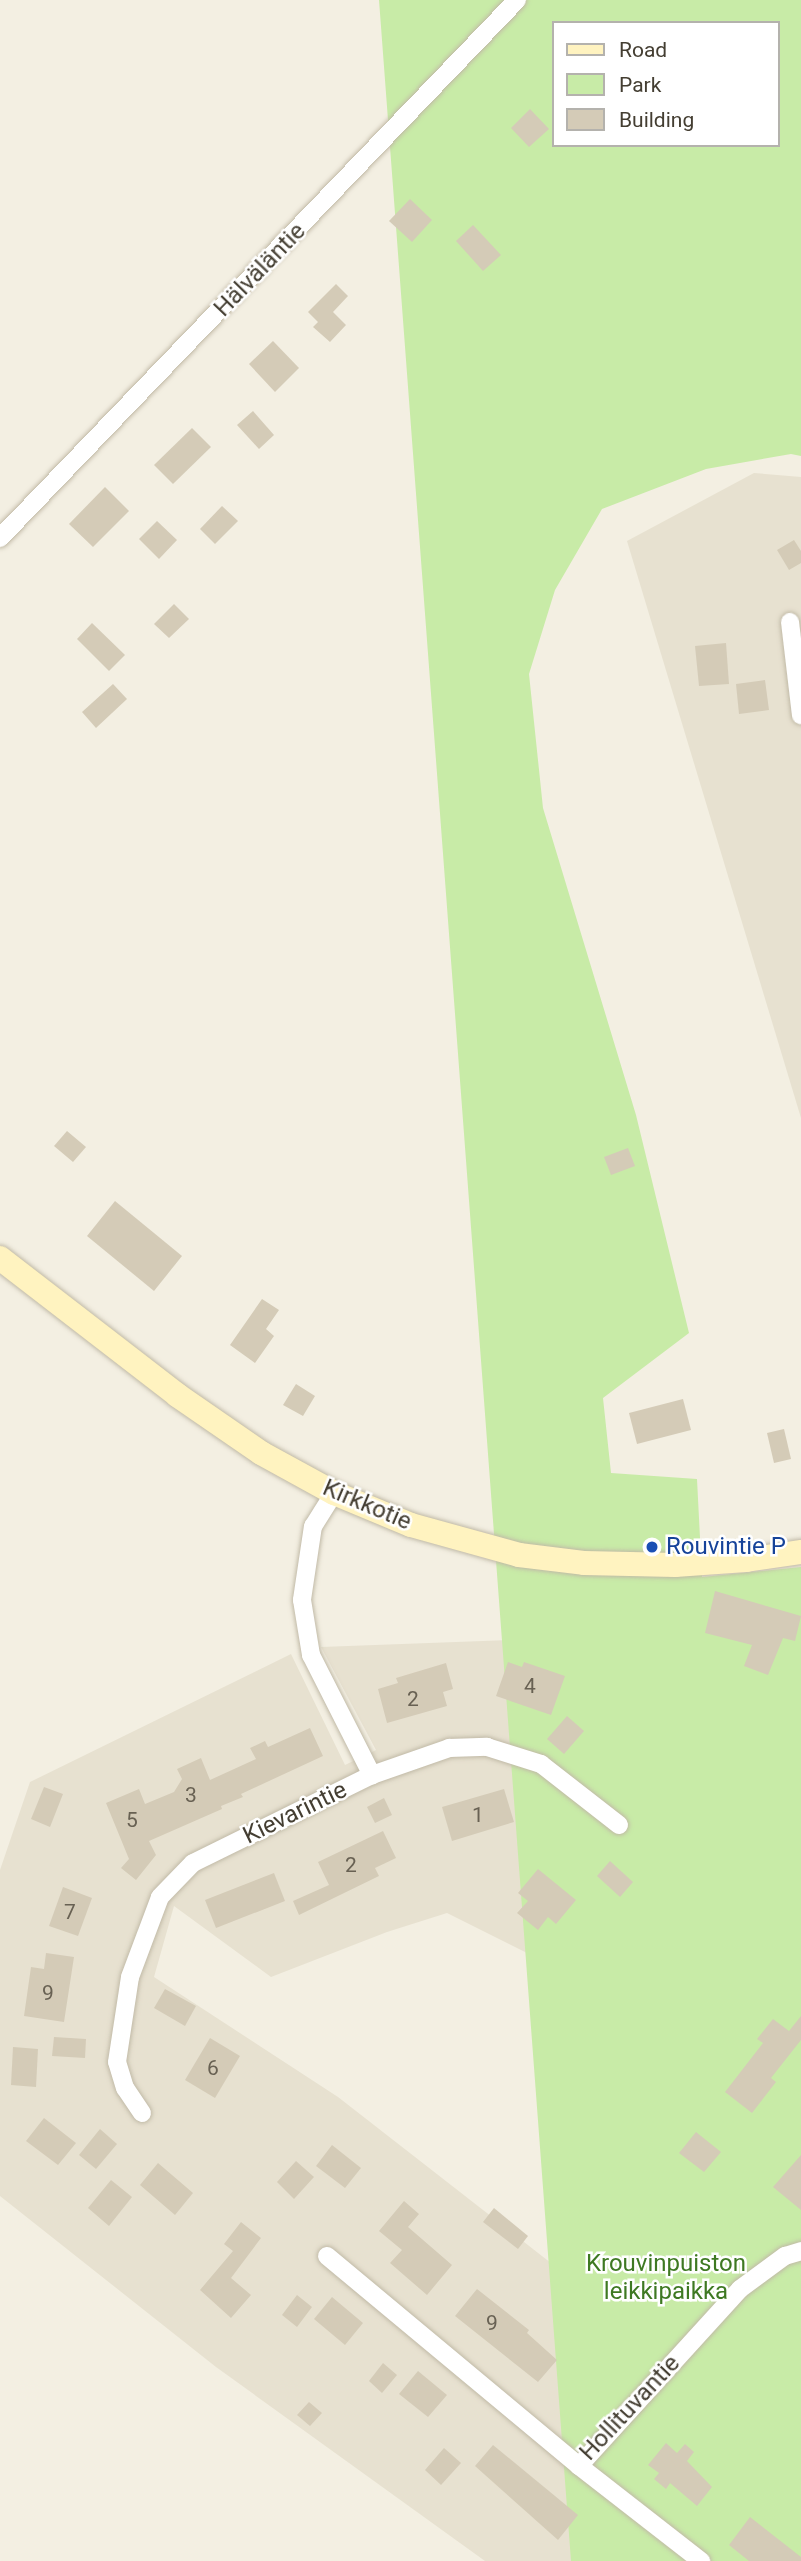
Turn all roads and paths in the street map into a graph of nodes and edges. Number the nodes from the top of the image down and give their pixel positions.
1 (517, 0) edge
2 (0, 538) edge
3 (790, 622) dead end
4 (801, 715) edge
5 (0, 1258) edge
6 (334, 1493) junction
7 (801, 1552) edge
8 (372, 1775) junction
9 (619, 1825) dead end
10 (142, 2113) dead end
11 (801, 2251) edge
12 (327, 2256) dead end
13 (579, 2466) junction
14 (701, 2561) edge

1 - 2 street, Hälväläntie
3 - 4 street
5 - 6 street, Kirkkotie
6 - 7 street, Kirkkotie
6 - 8 street, Kievarintie
8 - 9 street
8 - 10 street, Kievarintie
11 - 13 street, Hollituvantie
12 - 13 street, Hollituvantie
13 - 14 street

